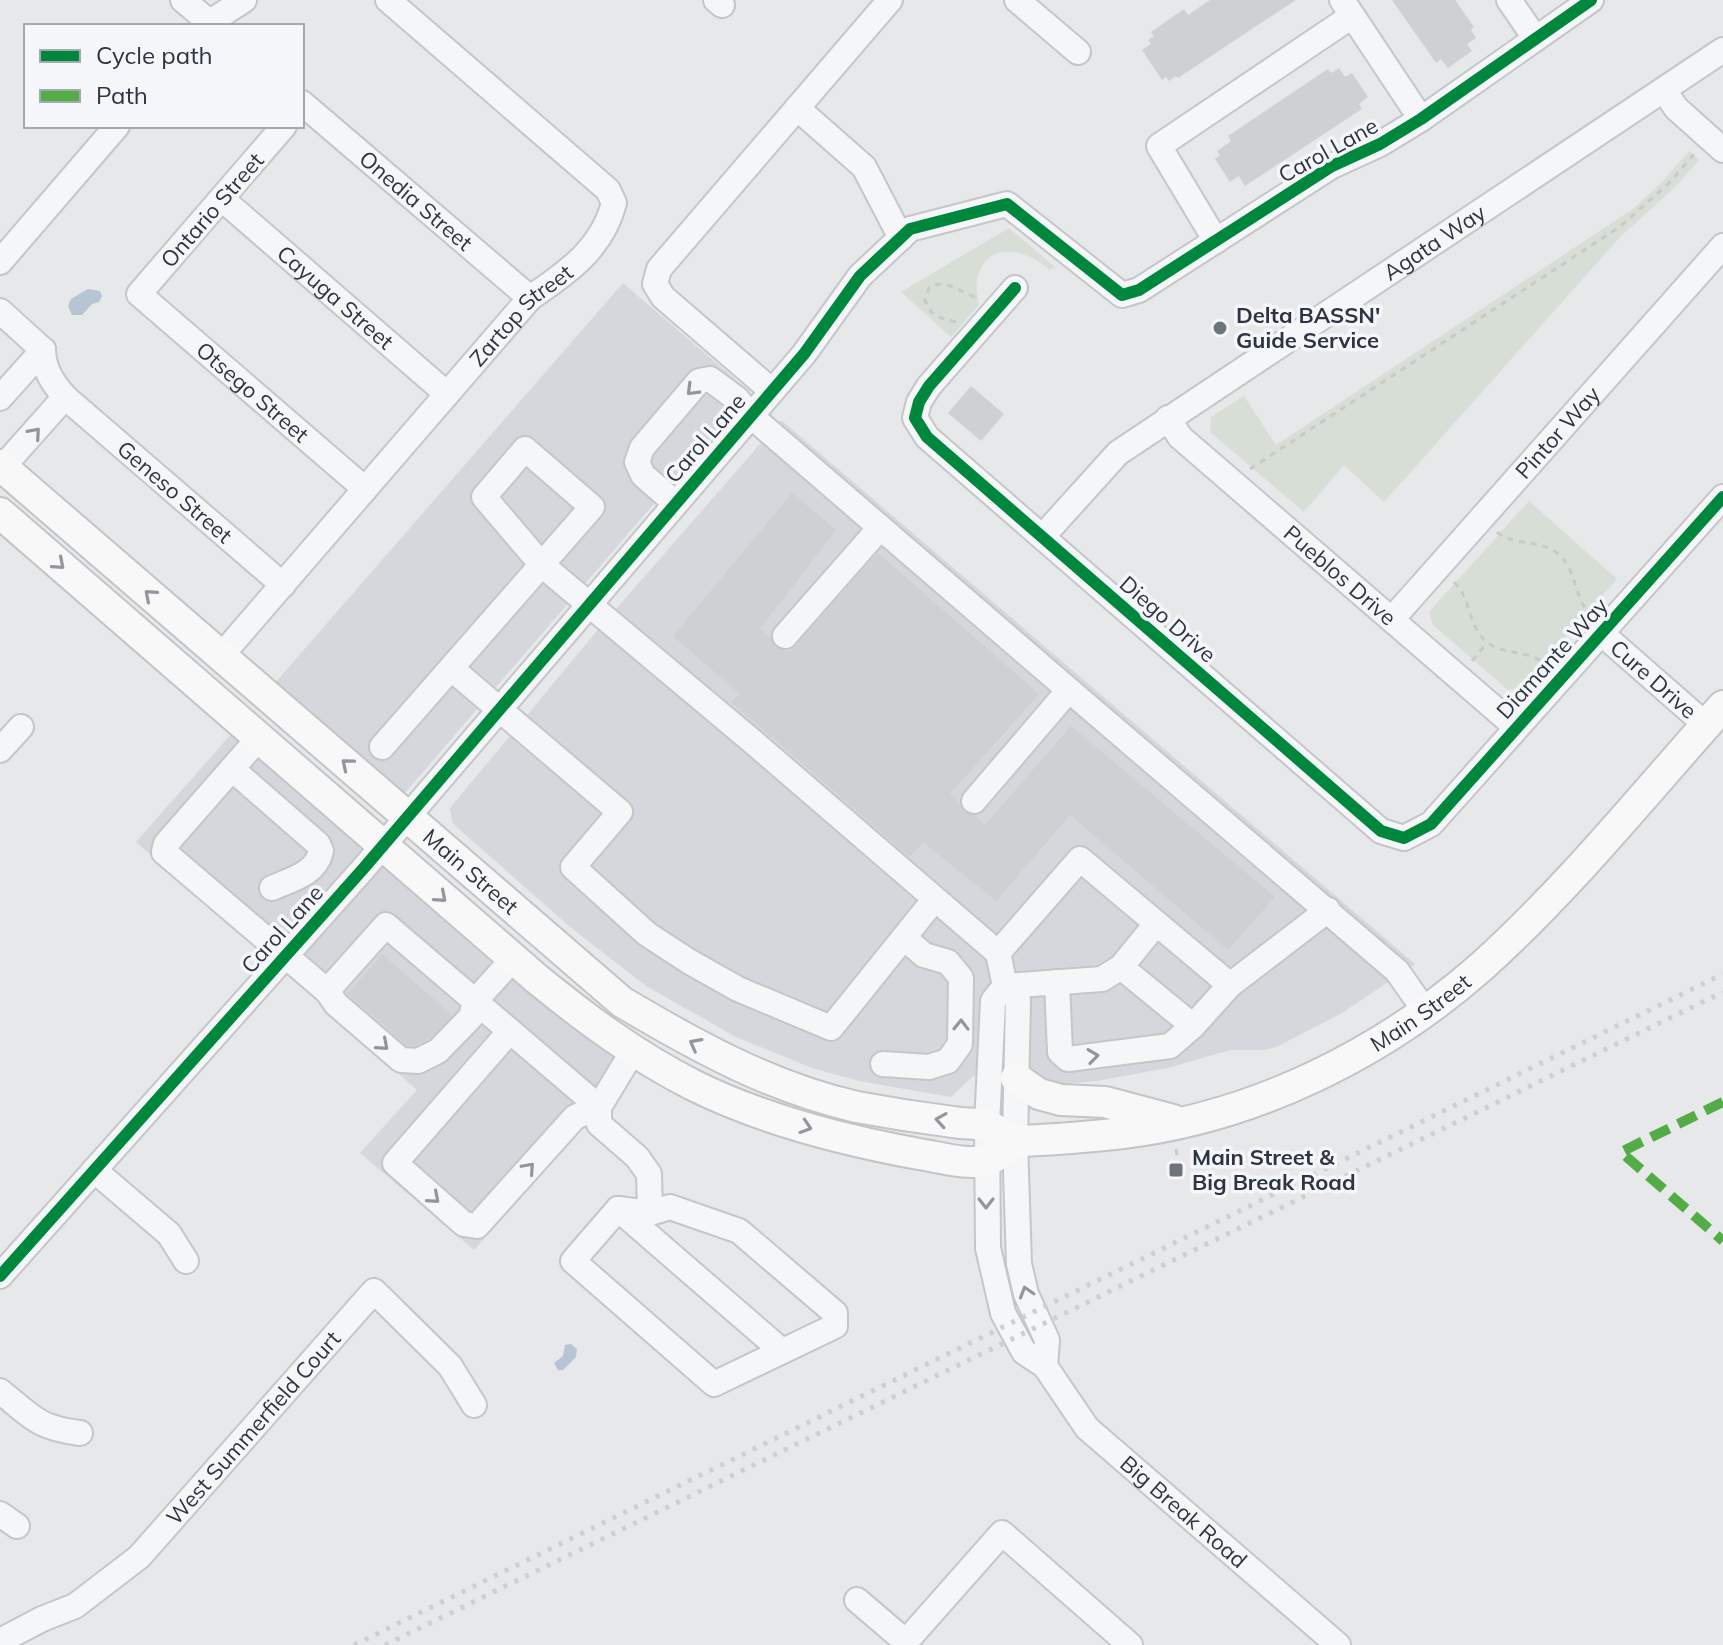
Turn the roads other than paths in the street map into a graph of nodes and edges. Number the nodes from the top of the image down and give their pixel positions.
1 (183, 0) edge
2 (244, 0) edge
3 (388, 0) edge
4 (890, 0) edge
5 (1017, 0) edge
6 (1509, 0) edge
7 (1591, 0) edge
8 (1347, 8) edge
9 (208, 24) edge
10 (1535, 38) junction
11 (1723, 50) edge
12 (1078, 52) dead end
13 (1664, 90) junction
14 (304, 106) edge
15 (797, 108) junction
16 (1421, 119) junction
17 (115, 128) edge
18 (282, 128) edge
19 (1723, 150) edge
20 (222, 199) junction
21 (901, 238) junction
22 (1216, 241) junction
23 (1723, 246) edge
24 (0, 262) edge
25 (1015, 288) dead end
26 (139, 294) joint
27 (530, 298) junction
28 (0, 311) edge
29 (43, 350) junction
30 (772, 391) junction
31 (447, 394) junction
32 (65, 397) junction
33 (0, 398) edge
34 (751, 416) junction
35 (1168, 418) junction
36 (1, 468) edge
37 (365, 489) junction
38 (1723, 497) edge
39 (675, 503) junction
40 (0, 513) edge
41 (879, 529) junction
42 (1043, 536) junction
43 (542, 565) junction
44 (283, 585) junction
45 (587, 604) junction
46 (1393, 618) junction
47 (1596, 624) junction
48 (785, 636) dead end
49 (220, 657) junction
50 (452, 669) junction
51 (1069, 690) junction
52 (499, 709) junction
53 (1715, 716) edge
54 (21, 727) dead end
55 (1516, 727) junction
56 (258, 739) junction
57 (382, 747) dead end
58 (0, 750) edge
59 (232, 769) junction
60 (974, 801) dead end
61 (406, 815) junction
62 (1404, 838) joint
63 (381, 846) junction
64 (272, 888) dead end
65 (934, 900) junction
66 (1328, 910) junction
67 (1156, 924) junction
68 (904, 938) junction
69 (998, 953) junction
70 (286, 956) junction
71 (513, 959) junction
72 (1121, 967) junction
73 (1057, 982) junction
74 (1230, 985) junction
75 (1005, 986) junction
76 (327, 991) junction
77 (475, 1001) junction
78 (1425, 1011) junction
79 (1193, 1026) junction
80 (510, 1031) junction
81 (633, 1051) junction
82 (883, 1064) dead end
83 (1016, 1078) junction
84 (599, 1107) junction
85 (1183, 1123) junction
86 (987, 1125) junction
87 (1015, 1141) junction
88 (987, 1161) junction
89 (94, 1170) junction
90 (618, 1209) junction
91 (650, 1213) junction
92 (186, 1261) dead end
93 (0, 1276) edge
94 (782, 1351) junction
95 (1045, 1366) junction
96 (0, 1391) edge
97 (474, 1405) dead end
98 (80, 1433) dead end
99 (857, 1600) dead end
100 (0, 1641) edge
101 (904, 1643) edge
102 (1130, 1645) edge
103 (1338, 1645) edge

1 - 9 street
2 - 9 street
3 - 27 street, Zartop Street
4 - 15 street
5 - 12 street
6 - 10 street
7 - 10 street, Carol Lane
8 - 16 street
8 - 22 street
10 - 16 street, Carol Lane
11 - 13 street, Agata Way
13 - 19 street
13 - 35 street, Agata Way
14 - 27 street, Onedia Street
15 - 21 street
15 - 30 street
16 - 22 street, Carol Lane
17 - 24 street
18 - 20 street, Ontario Street
20 - 26 street, Ontario Street
20 - 31 street, Cayuga Street
21 - 22 street, Carol Lane
21 - 30 street, Carol Lane
23 - 46 street, Pintor Way
25 - 42 street, Diego Drive
26 - 37 street, Otsego Street
27 - 31 street, Zartop Street
28 - 29 street
29 - 32 street, Geneso Street
29 - 33 street
30 - 34 street, Carol Lane
31 - 37 street, Zartop Street
36 -> 32 street
32 - 44 street, Geneso Street
34 - 39 street, Carol Lane
34 -> 39 street
34 - 41 street
35 - 42 street, Agata Way
35 - 46 street, Pueblos Drive
49 -> 36 main road, Main Street
37 - 44 street, Zartop Street
38 - 47 street, Diamante Way
39 - 45 street, Carol Lane
40 -> 56 main road, Main Street
41 - 48 street
41 - 51 street
42 - 62 street, Diego Drive
43 - 43 street
43 - 45 street
43 - 50 street
44 - 49 street, Zartop Street
45 - 52 street, Carol Lane
45 - 65 street
46 - 55 street, Pueblos Drive
47 - 53 street, Cure Drive
47 - 55 street, Diamante Way
61 -> 49 main road, Main Street
50 - 52 street
50 - 57 street
51 - 60 street
51 - 66 street
52 - 61 street, Carol Lane
52 - 68 street
53 - 78 main road, Main Street
54 - 58 street
55 - 62 street, Diamante Way
56 - 59 street
56 - 63 main road, Main Street
59 - 64 street
59 - 70 street
61 - 63 street, Carol Lane
86 -> 61 main road, Main Street
63 - 70 street, Carol Lane
63 -> 71 main road, Main Street
65 - 68 street
65 - 69 street
66 - 74 street
66 - 78 street
67 - 69 street
67 - 72 street
67 - 74 street
82 -> 68 street
69 - 75 street, Big Break Road
70 - 76 street
70 - 89 street, Carol Lane
71 - 77 street
71 - 81 main road, Main Street
72 - 73 street
72 - 79 street
73 - 75 street
73 -> 79 street
74 - 79 street
75 - 83 street, Big Break Road
75 - 86 street, Big Break Road
76 -> 77 street
76 - 77 street
77 - 80 street
78 - 85 main road, Main Street
80 - 84 street
80 -> 84 street
81 - 84 street
81 -> 88 main road, Main Street
83 - 85 main road
83 - 87 street, Big Break Road
84 - 91 street
85 - 87 main road, Main Street
86 - 87 main road, Main Street
86 - 88 street, Big Break Road
87 - 88 main road
95 -> 87 street, Big Break Road
88 -> 95 street, Big Break Road
89 - 92 street
89 - 93 street, Carol Lane
90 - 91 street
90 - 94 street
90 - 94 street
91 - 94 street
95 - 103 street, Big Break Road
96 - 98 street
97 - 100 street, West Summerfield Court
99 - 101 street
101 - 102 street

